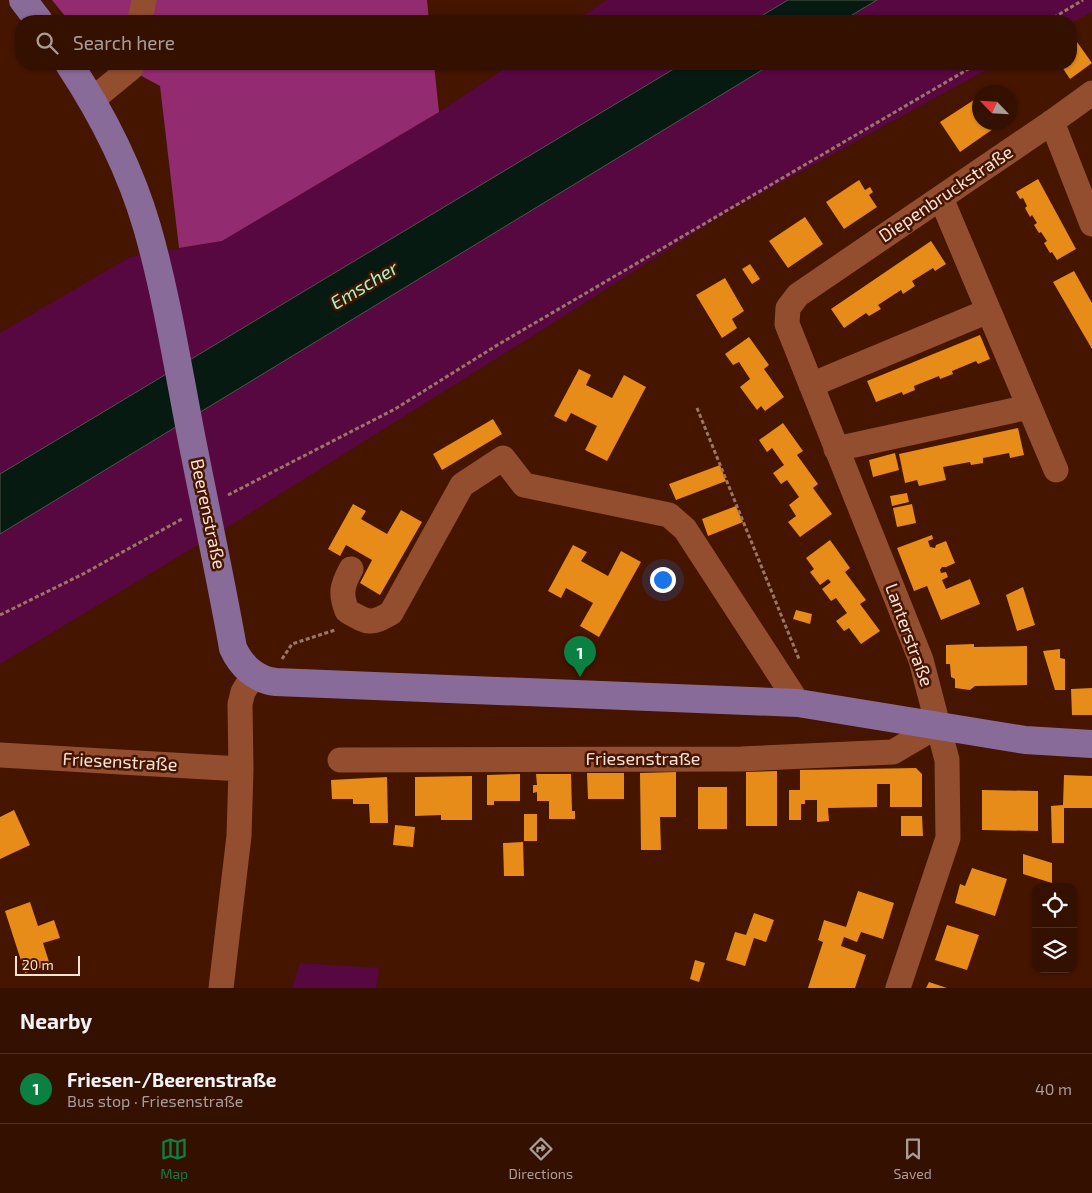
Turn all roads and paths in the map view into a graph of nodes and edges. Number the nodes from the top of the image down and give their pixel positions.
1 (23, 0) edge
2 (144, 0) edge
3 (1084, 0) edge
4 (35, 15) edge
5 (141, 15) edge
6 (1058, 15) edge
7 (73, 70) edge
8 (130, 70) edge
9 (967, 70) edge
10 (1092, 93) edge
11 (92, 100) junction
12 (1052, 122) junction
13 (941, 198) junction
14 (1092, 224) edge
15 (798, 295) joint
16 (988, 311) junction
17 (812, 384) junction
18 (1029, 407) junction
19 (697, 408) dead end
20 (836, 449) junction
21 (1056, 470) dead end
22 (206, 506) junction
23 (351, 569) dead end
24 (0, 615) edge
25 (361, 619) junction
26 (800, 661) dead end
27 (265, 678) junction
28 (798, 703) junction
29 (939, 726) junction
30 (1092, 744) edge
31 (0, 755) edge
32 (340, 760) dead end
33 (241, 770) junction
34 (221, 988) edge
35 (898, 988) edge

1 - 4 main road
2 - 5 street
3 - 6 path
7 - 11 main road, Beerenstraße
8 - 11 street
9 - 22 path
10 - 12 street, Diepenbruckstraße
11 - 22 main road, Beerenstraße
12 - 13 street, Diepenbruckstraße
12 - 14 street
13 - 15 street, Diepenbruckstraße
13 - 16 street
15 - 17 street, Lanterstraße
16 - 17 street
16 - 18 street
17 - 20 street, Lanterstraße
18 - 20 street
18 - 21 street
19 - 26 path
20 - 29 street, Lanterstraße
22 - 24 path
22 - 27 main road, Beerenstraße
23 - 25 street
25 - 27 path
25 - 28 street
27 - 28 main road
27 - 33 street
28 - 29 main road
29 - 30 main road
29 - 32 street, Friesenstraße
29 - 35 street, Lanterstraße
31 - 33 street, Friesenstraße
33 - 34 street

